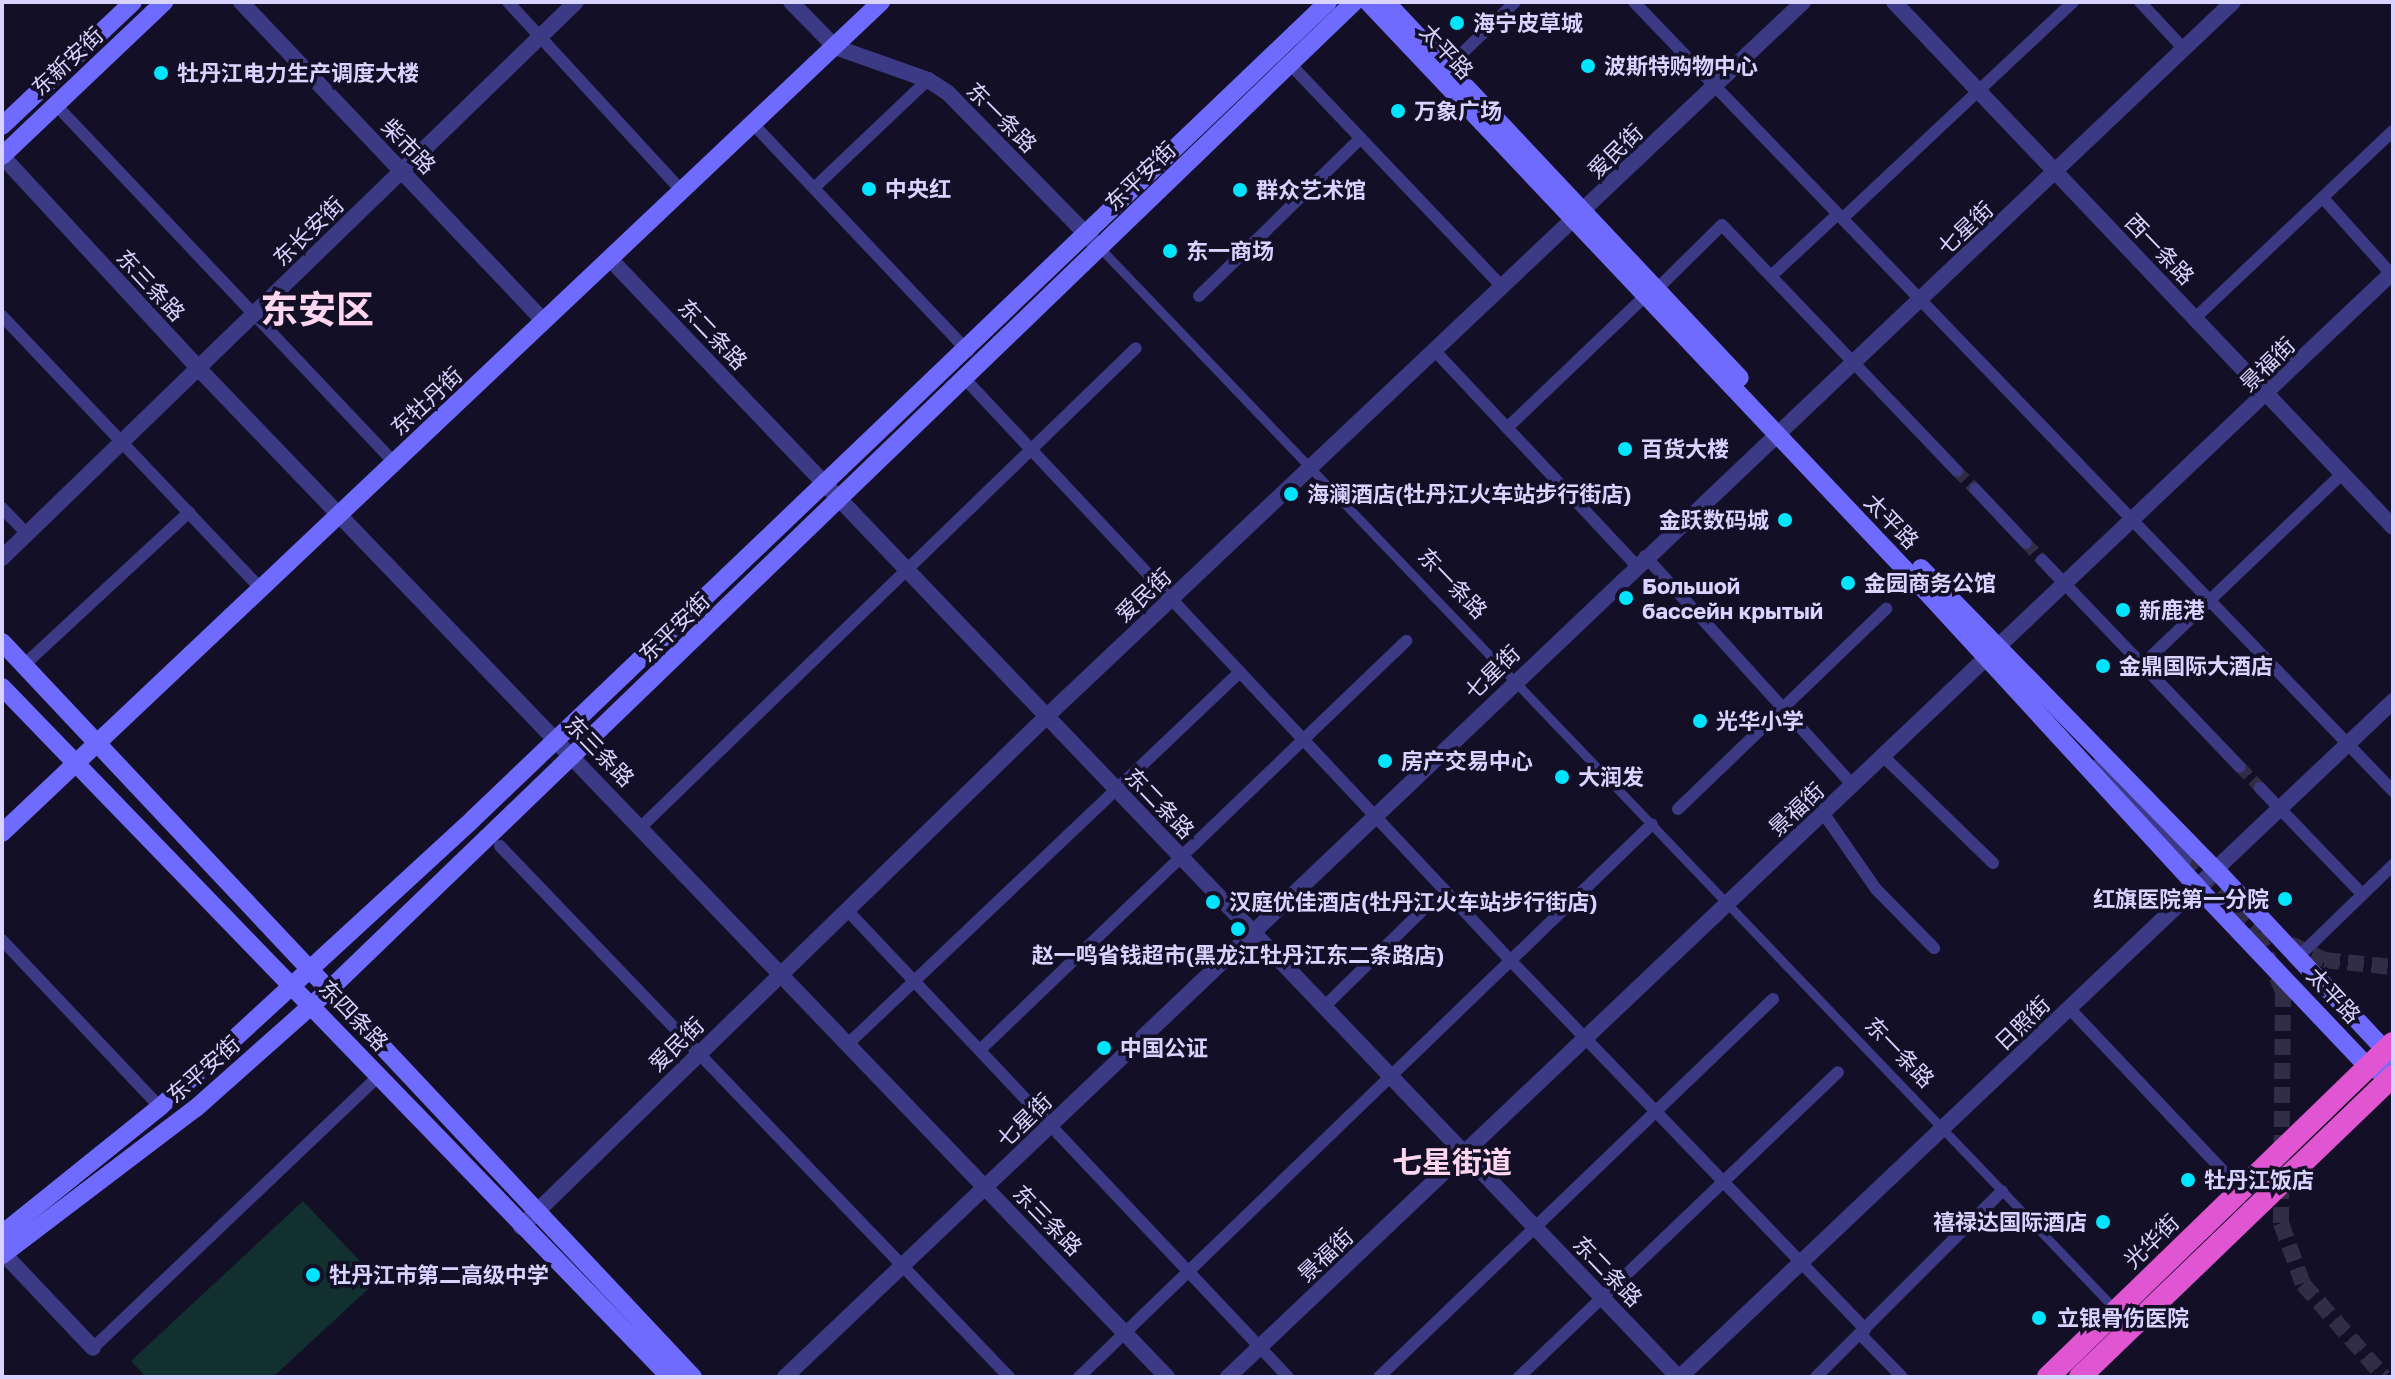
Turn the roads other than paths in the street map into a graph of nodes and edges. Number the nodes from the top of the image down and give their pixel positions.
1 (133, 2) edge
2 (164, 2) edge
3 (241, 2) edge
4 (508, 2) edge
5 (576, 2) edge
6 (791, 2) edge
7 (881, 2) edge
8 (1328, 2) edge
9 (1354, 2) edge
10 (1368, 2) edge
11 (1386, 2) edge
12 (1515, 2) edge
13 (1803, 2) edge
14 (1894, 2) edge
15 (2073, 2) edge
16 (2140, 2) edge
17 (2233, 2) edge
18 (1639, 4) edge
19 (540, 37) junction
20 (835, 47) junction
21 (2184, 49) junction
22 (1290, 64) junction
23 (1448, 67) junction
24 (928, 80) junction
25 (1715, 86) junction
26 (1979, 91) junction
27 (56, 105) junction
28 (753, 124) junction
29 (2, 126) edge
30 (2393, 131) edge
31 (1361, 138) junction
32 (2, 156) edge
33 (402, 171) junction
34 (2056, 172) junction
35 (814, 188) junction
36 (682, 191) junction
37 (2323, 198) junction
38 (1579, 216) junction
39 (1840, 216) junction
40 (1086, 235) junction
41 (1100, 248) junction
42 (610, 259) junction
43 (2392, 274) edge
44 (1771, 276) junction
45 (1503, 288) junction
46 (1651, 293) junction
47 (1199, 296) dead end
48 (1921, 300) junction
49 (255, 313) junction
50 (2, 316) edge
51 (2195, 318) junction
52 (544, 321) junction
53 (1136, 348) dead end
54 (968, 351) junction
55 (1435, 351) junction
56 (1854, 362) junction
57 (198, 368) junction
58 (965, 379) junction
59 (2267, 394) junction
60 (1507, 428) junction
61 (1780, 430) junction
62 (122, 442) junction
63 (1031, 449) junction
64 (395, 463) junction
65 (1310, 465) junction
66 (1957, 471) tunnel mouth
67 (2342, 474) junction
68 (825, 484) junction
69 (1975, 489) tunnel mouth
70 (840, 500) junction
71 (2, 508) edge
72 (189, 512) junction
73 (341, 514) junction
74 (2133, 521) junction
75 (2393, 527) edge
76 (27, 534) junction
77 (2026, 543) tunnel mouth
78 (2, 558) edge
79 (2042, 560) tunnel mouth
80 (1640, 561) junction
81 (907, 569) junction
82 (2066, 585) junction
83 (261, 589) junction
84 (1171, 598) junction
85 (2210, 600) junction
86 (1886, 609) dead end
87 (1406, 641) dead end
88 (2, 642) edge
89 (2000, 660) junction
90 (24, 665) junction
91 (2142, 665) junction
92 (1240, 672) junction
93 (1515, 680) junction
94 (2, 687) edge
95 (2393, 701) edge
96 (1783, 708) junction
97 (1047, 716) junction
98 (558, 738) junction
99 (1304, 740) junction
100 (98, 741) junction
101 (2348, 744) junction
102 (575, 756) junction
103 (1884, 757) junction
104 (76, 762) junction
105 (2240, 767) tunnel mouth
106 (1853, 785) junction
107 (2260, 788) tunnel mouth
108 (1117, 789) junction
109 (2393, 791) edge
110 (2280, 808) junction
111 (1678, 809) dead end
112 (1374, 814) junction
113 (1824, 814) junction
114 (1652, 824) junction
115 (642, 826) junction
116 (2, 833) edge
117 (500, 846) dead end
118 (1181, 857) junction
119 (2186, 858) tunnel mouth
120 (1993, 863) dead end
121 (2393, 865) edge
122 (2216, 870) junction
123 (2198, 888) junction
124 (1444, 889) junction
125 (2362, 894) junction
126 (1728, 903) junction
127 (847, 910) junction
128 (1253, 932) junction
129 (2, 940) edge
130 (1934, 948) dead end
131 (2297, 958) junction
132 (1511, 961) junction
133 (311, 969) junction
134 (782, 973) junction
135 (914, 981) junction
136 (291, 985) junction
137 (331, 988) junction
138 (1773, 999) dead end
139 (311, 1006) junction
140 (1324, 1007) junction
141 (2069, 1008) junction
142 (1585, 1039) junction
143 (849, 1043) junction
144 (2389, 1046) edge
145 (980, 1050) junction
146 (700, 1051) junction
147 (2368, 1067) junction
148 (1838, 1072) dead end
149 (379, 1076) junction
150 (2393, 1076) edge
151 (1391, 1077) junction
152 (160, 1107) junction
153 (1655, 1112) junction
154 (1050, 1125) junction
155 (1943, 1129) junction
156 (1464, 1153) junction
157 (1723, 1182) junction
158 (986, 1187) junction
159 (2241, 1190) junction
160 (2002, 1191) junction
161 (534, 1210) junction
162 (521, 1227) junction
163 (1535, 1227) junction
164 (2, 1234) edge
165 (3, 1254) edge
166 (1801, 1262) junction
167 (903, 1265) junction
168 (1188, 1271) junction
169 (1602, 1297) junction
170 (2116, 1311) junction
171 (1863, 1331) junction
172 (1125, 1333) junction
173 (1260, 1347) junction
174 (93, 1348) joint
175 (670, 1377) edge
176 (693, 1377) edge
177 (785, 1377) edge
178 (1009, 1377) edge
179 (1079, 1377) edge
180 (1167, 1377) edge
181 (1228, 1377) edge
182 (1288, 1377) edge
183 (1379, 1377) edge
184 (1519, 1377) edge
185 (1679, 1377) edge
186 (1816, 1377) edge
187 (1902, 1377) edge
188 (2048, 1377) edge
189 (2080, 1377) edge

1 - 29 main road, 东新安街
2 - 27 main road, 东新安街
3 - 33 street, 柴市路
4 - 19 street
5 - 19 street, 东长安街
6 - 20 street, 东一条路
7 - 20 main road, 东牡丹街
8 - 40 main road, 东平安街
9 - 22 main road, 东平安街
10 - 38 main road, 太平路
11 - 23 main road, 太平路
12 - 23 street
13 - 25 street, 爱民街
14 - 26 street, 西一条路
15 - 26 street
16 - 21 street
17 - 21 street, 七星街
18 - 25 street
19 - 33 street, 东长安街
19 - 36 street
20 - 24 street, 东一条路
20 - 28 main road, 东牡丹街
21 - 34 street, 七星街
22 - 31 street
22 - 41 main road, 东平安街
23 - 38 main road, 太平路
24 - 35 street
24 - 40 street, 东一条路
25 - 38 street, 爱民街
25 - 39 street
26 - 34 street, 西一条路
26 - 39 street
27 - 32 main road, 东新安街
27 - 49 street
28 - 35 street
28 - 36 main road, 东牡丹街
30 - 37 street
31 - 45 street
31 - 47 street
32 - 57 street, 东三条路
33 - 49 street, 东长安街
33 - 52 street, 柴市路
34 - 48 street, 七星街
34 - 51 street, 西一条路
35 - 54 street
36 - 42 main road, 东牡丹街
37 - 43 street
37 - 51 street
38 - 45 street, 爱民街
38 - 46 main road, 太平路
39 - 44 street
39 - 48 street
40 - 41 street, 东一条路
40 - 54 main road, 东平安街
41 - 58 main road, 东平安街
41 - 65 street, 东一条路
42 - 52 main road, 东牡丹街
42 - 68 street, 东二条路
43 - 59 street, 景福街
44 - 46 street
44 - 56 street
45 - 55 street, 爱民街
46 - 60 street
46 - 61 main road, 太平路
48 - 56 street, 七星街
48 - 74 street
49 - 57 street, 东长安街
49 - 64 street
50 - 62 street
51 - 59 street, 西一条路
52 - 64 main road, 东牡丹街
53 - 63 street
54 - 68 main road, 东平安街
55 - 60 street
55 - 65 street, 爱民街
56 - 61 street, 七星街
56 - 66 street
57 - 62 street, 东长安街
57 - 73 street, 东三条路
58 - 63 street
58 - 70 main road, 东平安街
59 - 67 street, 西一条路
59 - 74 street, 景福街
60 - 80 street
61 - 80 street, 七星街
61 - 89 main road, 太平路
62 - 72 street
62 - 76 street, 东长安街
63 - 81 street
63 - 84 street
64 - 73 main road, 东牡丹街
65 - 84 street, 爱民街
65 - 93 street, 东一条路
67 - 75 street, 西一条路
67 - 85 street
68 - 70 street, 东二条路
68 - 98 main road, 东平安街
69 - 77 street
70 - 81 street, 东二条路
70 - 102 main road, 东平安街
71 - 76 street
72 - 83 street
72 - 90 street
73 - 83 main road, 东牡丹街
73 - 98 street, 东三条路
74 - 82 street, 景福街
74 - 85 street
76 - 78 street, 东长安街
79 - 82 street
80 - 93 street, 七星街
80 - 96 street
81 - 97 street, 东二条路
81 - 115 street
82 - 89 street, 景福街
82 - 91 street
83 - 100 main road, 东牡丹街
84 - 92 street
84 - 97 street, 爱民街
85 - 91 street
85 - 101 street
86 - 96 street
87 - 99 street
88 - 90 main road
89 - 103 street, 景福街
89 - 119 street
89 - 122 main road, 太平路
89 - 123 main road, 太平路
90 - 100 main road
91 - 105 street
92 - 99 street
92 - 108 street
93 - 112 street, 七星街
93 - 114 street, 东一条路
94 - 104 main road, 东四条路
95 - 101 street, 日照街
96 - 106 street
96 - 111 street
97 - 108 street, 东二条路
97 - 127 street, 爱民街
98 - 102 street, 东三条路
98 - 133 main road, 东平安街
99 - 112 street
99 - 118 street
100 - 104 main road, 东牡丹街
100 - 133 main road
101 - 109 street
101 - 110 street, 日照街
102 - 115 street, 东三条路
102 - 137 main road, 东平安街
103 - 106 street, 景福街
103 - 120 street
104 - 116 main road, 东牡丹街
104 - 136 main road, 东四条路
106 - 113 street, 景福街
107 - 110 street
108 - 118 street, 东二条路
108 - 135 street
110 - 122 street, 日照街
110 - 125 street
112 - 124 street
112 - 128 street, 七星街
113 - 126 street, 景福街
113 - 130 street
114 - 126 street, 东一条路
114 - 132 street
115 - 134 street, 东三条路
117 - 146 street
118 - 128 street, 东二条路
118 - 145 street
121 - 125 street
122 - 123 street, 日照街
122 - 131 main road, 太平路
123 - 141 street, 日照街
123 - 147 main road, 太平路
124 - 132 street
124 - 140 street
125 - 131 street
126 - 142 street, 景福街
126 - 155 street, 东一条路
127 - 134 street, 爱民街
127 - 135 street
128 - 140 street, 东二条路
128 - 154 street, 七星街
129 - 152 street
131 - 144 main road, 太平路
132 - 142 street
132 - 151 street
133 - 136 main road, 东平安街
133 - 137 main road
134 - 143 street, 东三条路
134 - 146 street, 爱民街
135 - 143 street
135 - 145 street
136 - 139 main road, 东四条路
136 - 152 main road, 东平安街
137 - 139 main road, 东平安街
137 - 161 main road
138 - 153 street
139 - 149 main road, 东四条路
139 - 165 main road, 东平安街
140 - 151 street, 东二条路
141 - 155 street, 日照街
141 - 159 street
142 - 153 street
142 - 156 street, 景福街
143 - 158 street, 东三条路
144 - 147 highway, 光华街
144 - 150 main road, 太平路
145 - 154 street
146 - 161 street, 爱民街
146 - 167 street
147 - 150 main road, 太平路
147 - 159 highway, 光华街
148 - 157 street
149 - 162 main road, 东四条路
149 - 174 street
150 - 189 highway
151 - 156 street, 东二条路
151 - 168 street
152 - 164 main road, 东平安街
153 - 157 street
153 - 163 street
154 - 158 street, 七星街
154 - 168 street
155 - 160 street, 东一条路
155 - 166 street, 日照街
156 - 163 street, 东二条路
156 - 173 street, 景福街
157 - 166 street
157 - 169 street
158 - 167 street, 七星街
158 - 172 street, 东三条路
159 - 170 highway, 光华街
160 - 170 street, 东一条路
160 - 171 street
161 - 162 street, 爱民街
161 - 176 main road
162 - 175 main road, 东四条路
163 - 169 street, 东二条路
163 - 183 street
165 - 174 street
166 - 171 street
166 - 185 street, 日照街
167 - 177 street, 七星街
167 - 178 street
168 - 172 street
168 - 173 street
169 - 184 street
169 - 185 street, 东二条路
170 - 188 highway, 光华街
171 - 186 street
171 - 187 street
172 - 179 street
172 - 180 street, 东三条路
173 - 181 street, 景福街
173 - 182 street

